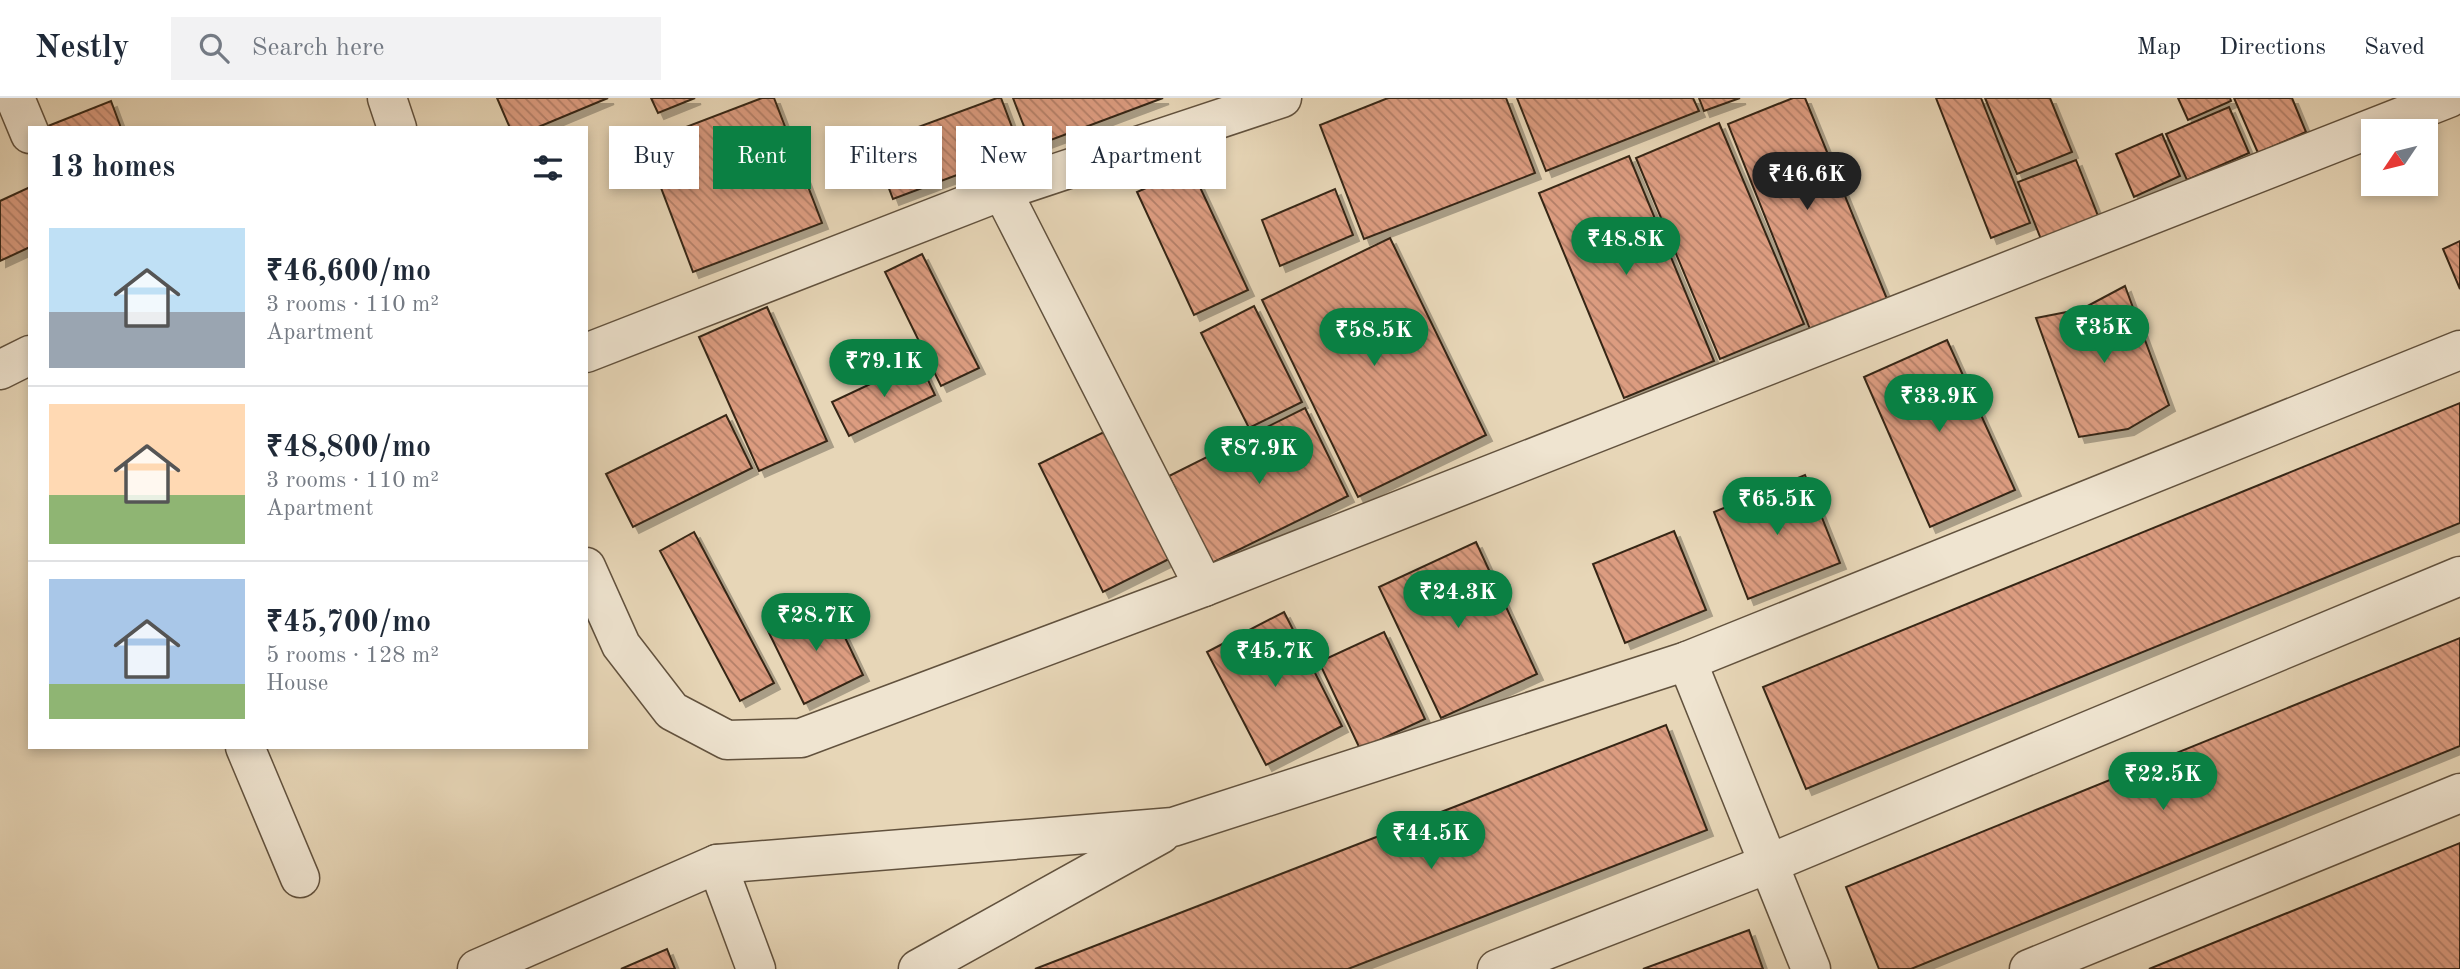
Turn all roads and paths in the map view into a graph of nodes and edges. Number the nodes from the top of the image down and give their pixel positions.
1 (15, 98) edge
2 (387, 98) edge
3 (1282, 98) edge
4 (2449, 98) edge
5 (396, 126) edge
6 (28, 129) edge
7 (1002, 191) junction
8 (2460, 350) edge
9 (588, 352) edge
10 (28, 356) edge
11 (0, 370) edge
12 (588, 571) edge
13 (2460, 576) edge
14 (1204, 587) junction
15 (1687, 661) junction
16 (246, 749) edge
17 (2460, 793) edge
18 (1173, 827) junction
19 (717, 864) junction
20 (1768, 864) junction
21 (300, 878) dead end
22 (477, 969) edge
23 (756, 969) edge
24 (918, 969) edge
25 (1497, 969) edge
26 (1811, 969) edge
27 (2029, 969) edge

1 - 6 street
2 - 5 street
3 - 7 street
4 - 14 street
7 - 9 street
7 - 14 street
8 - 15 street
10 - 11 street
12 - 14 street
13 - 20 street
15 - 18 street
15 - 20 street
16 - 21 street
17 - 27 street
18 - 19 street
18 - 24 street
19 - 22 street
19 - 23 street
20 - 25 street
20 - 26 street

